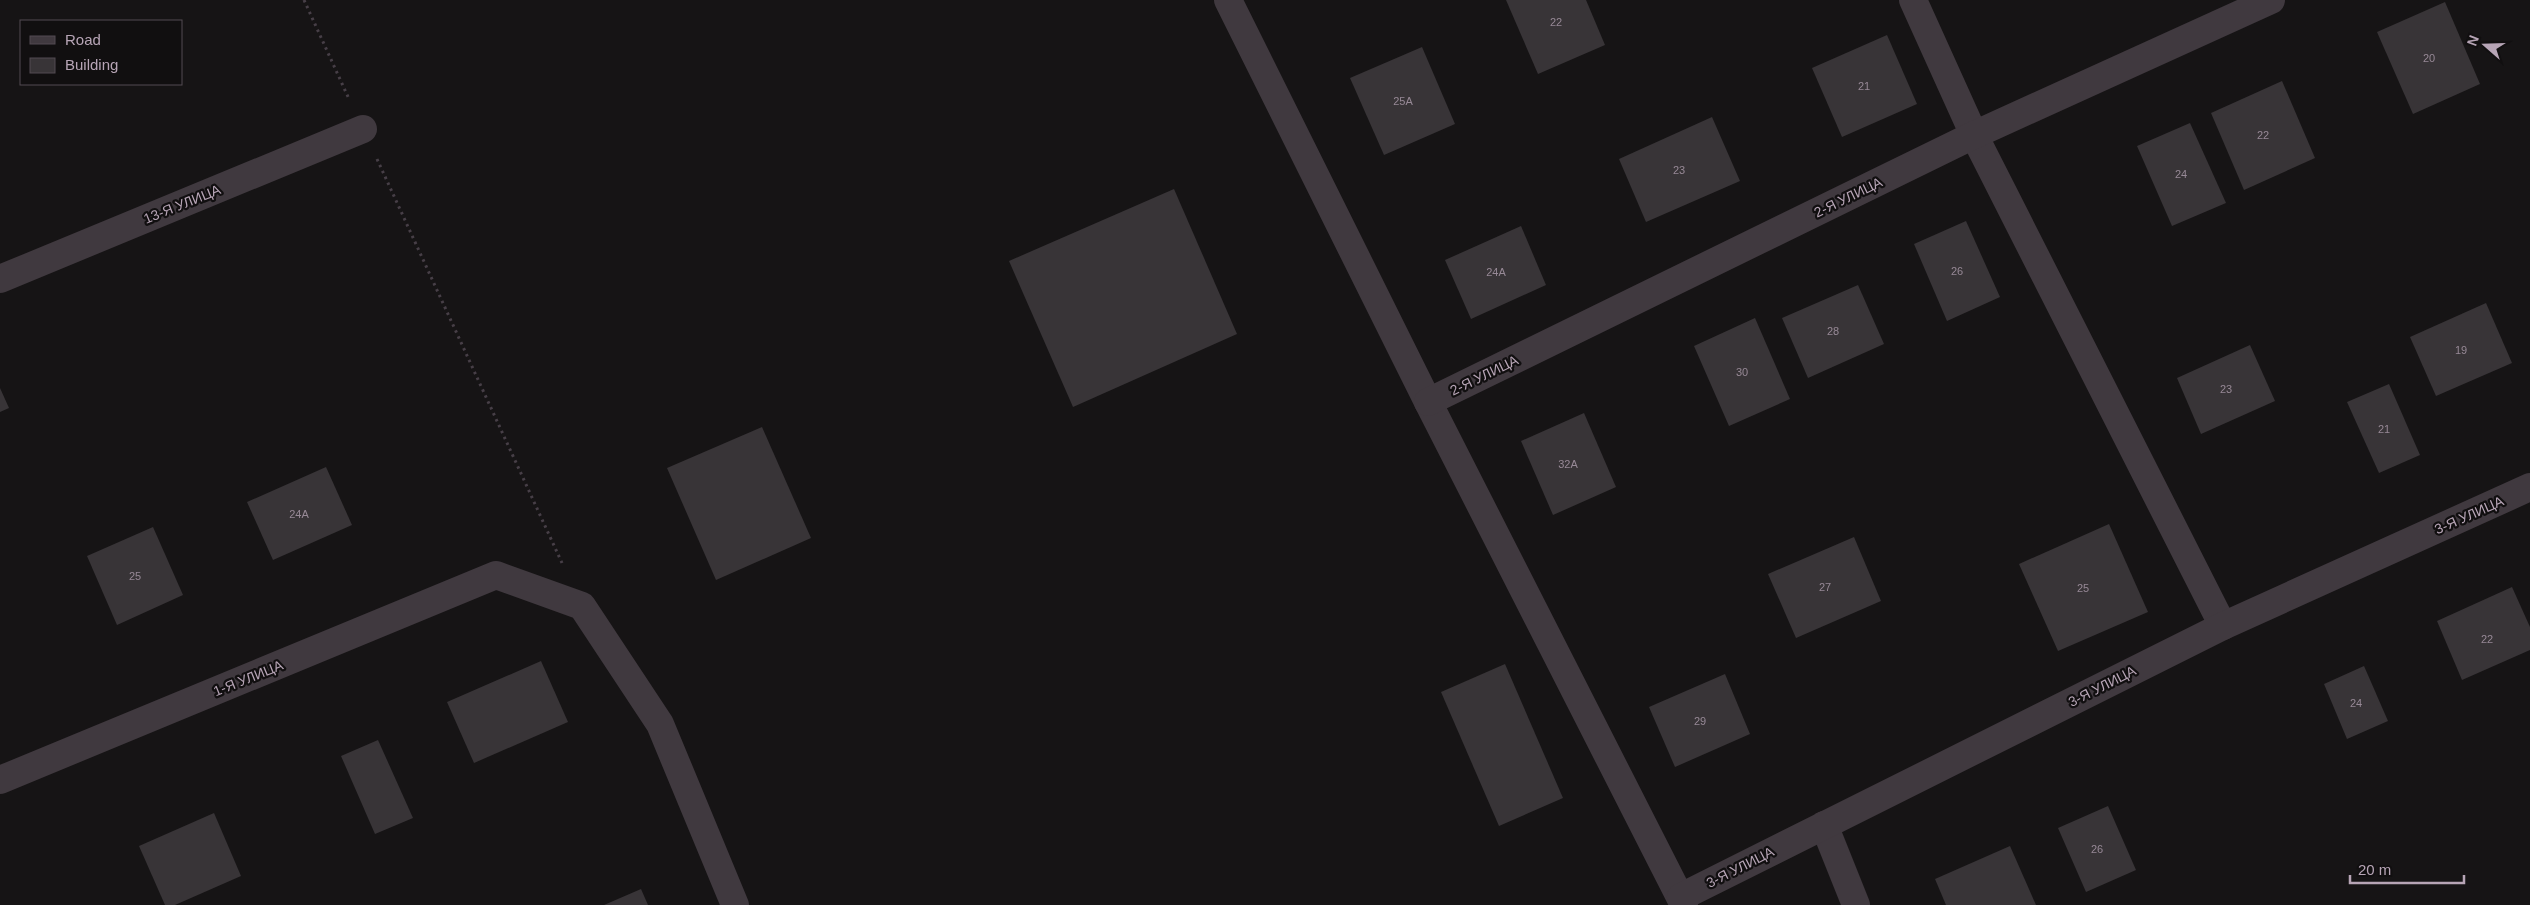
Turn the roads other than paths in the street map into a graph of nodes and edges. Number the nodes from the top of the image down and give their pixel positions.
1 (1228, 0) edge
2 (1913, 0) edge
3 (2271, 0) edge
4 (363, 129) road end
5 (1974, 135) junction
6 (0, 280) edge
7 (1428, 402) junction
8 (2530, 487) edge
9 (2223, 626) junction
10 (0, 780) edge
11 (1824, 825) junction
12 (1682, 901) edge
13 (735, 905) edge
14 (1856, 905) edge

1 - 7 street
2 - 5 street
3 - 5 street, 2-Я УЛИЦА
4 - 6 street, 13-Я УЛИЦА
5 - 7 street, 2-Я УЛИЦА
5 - 9 street
7 - 12 street
8 - 9 street, 3-Я УЛИЦА
9 - 11 street, 3-Я УЛИЦА
10 - 13 street, 1-Я УЛИЦА
11 - 12 street, 3-Я УЛИЦА
11 - 14 street

